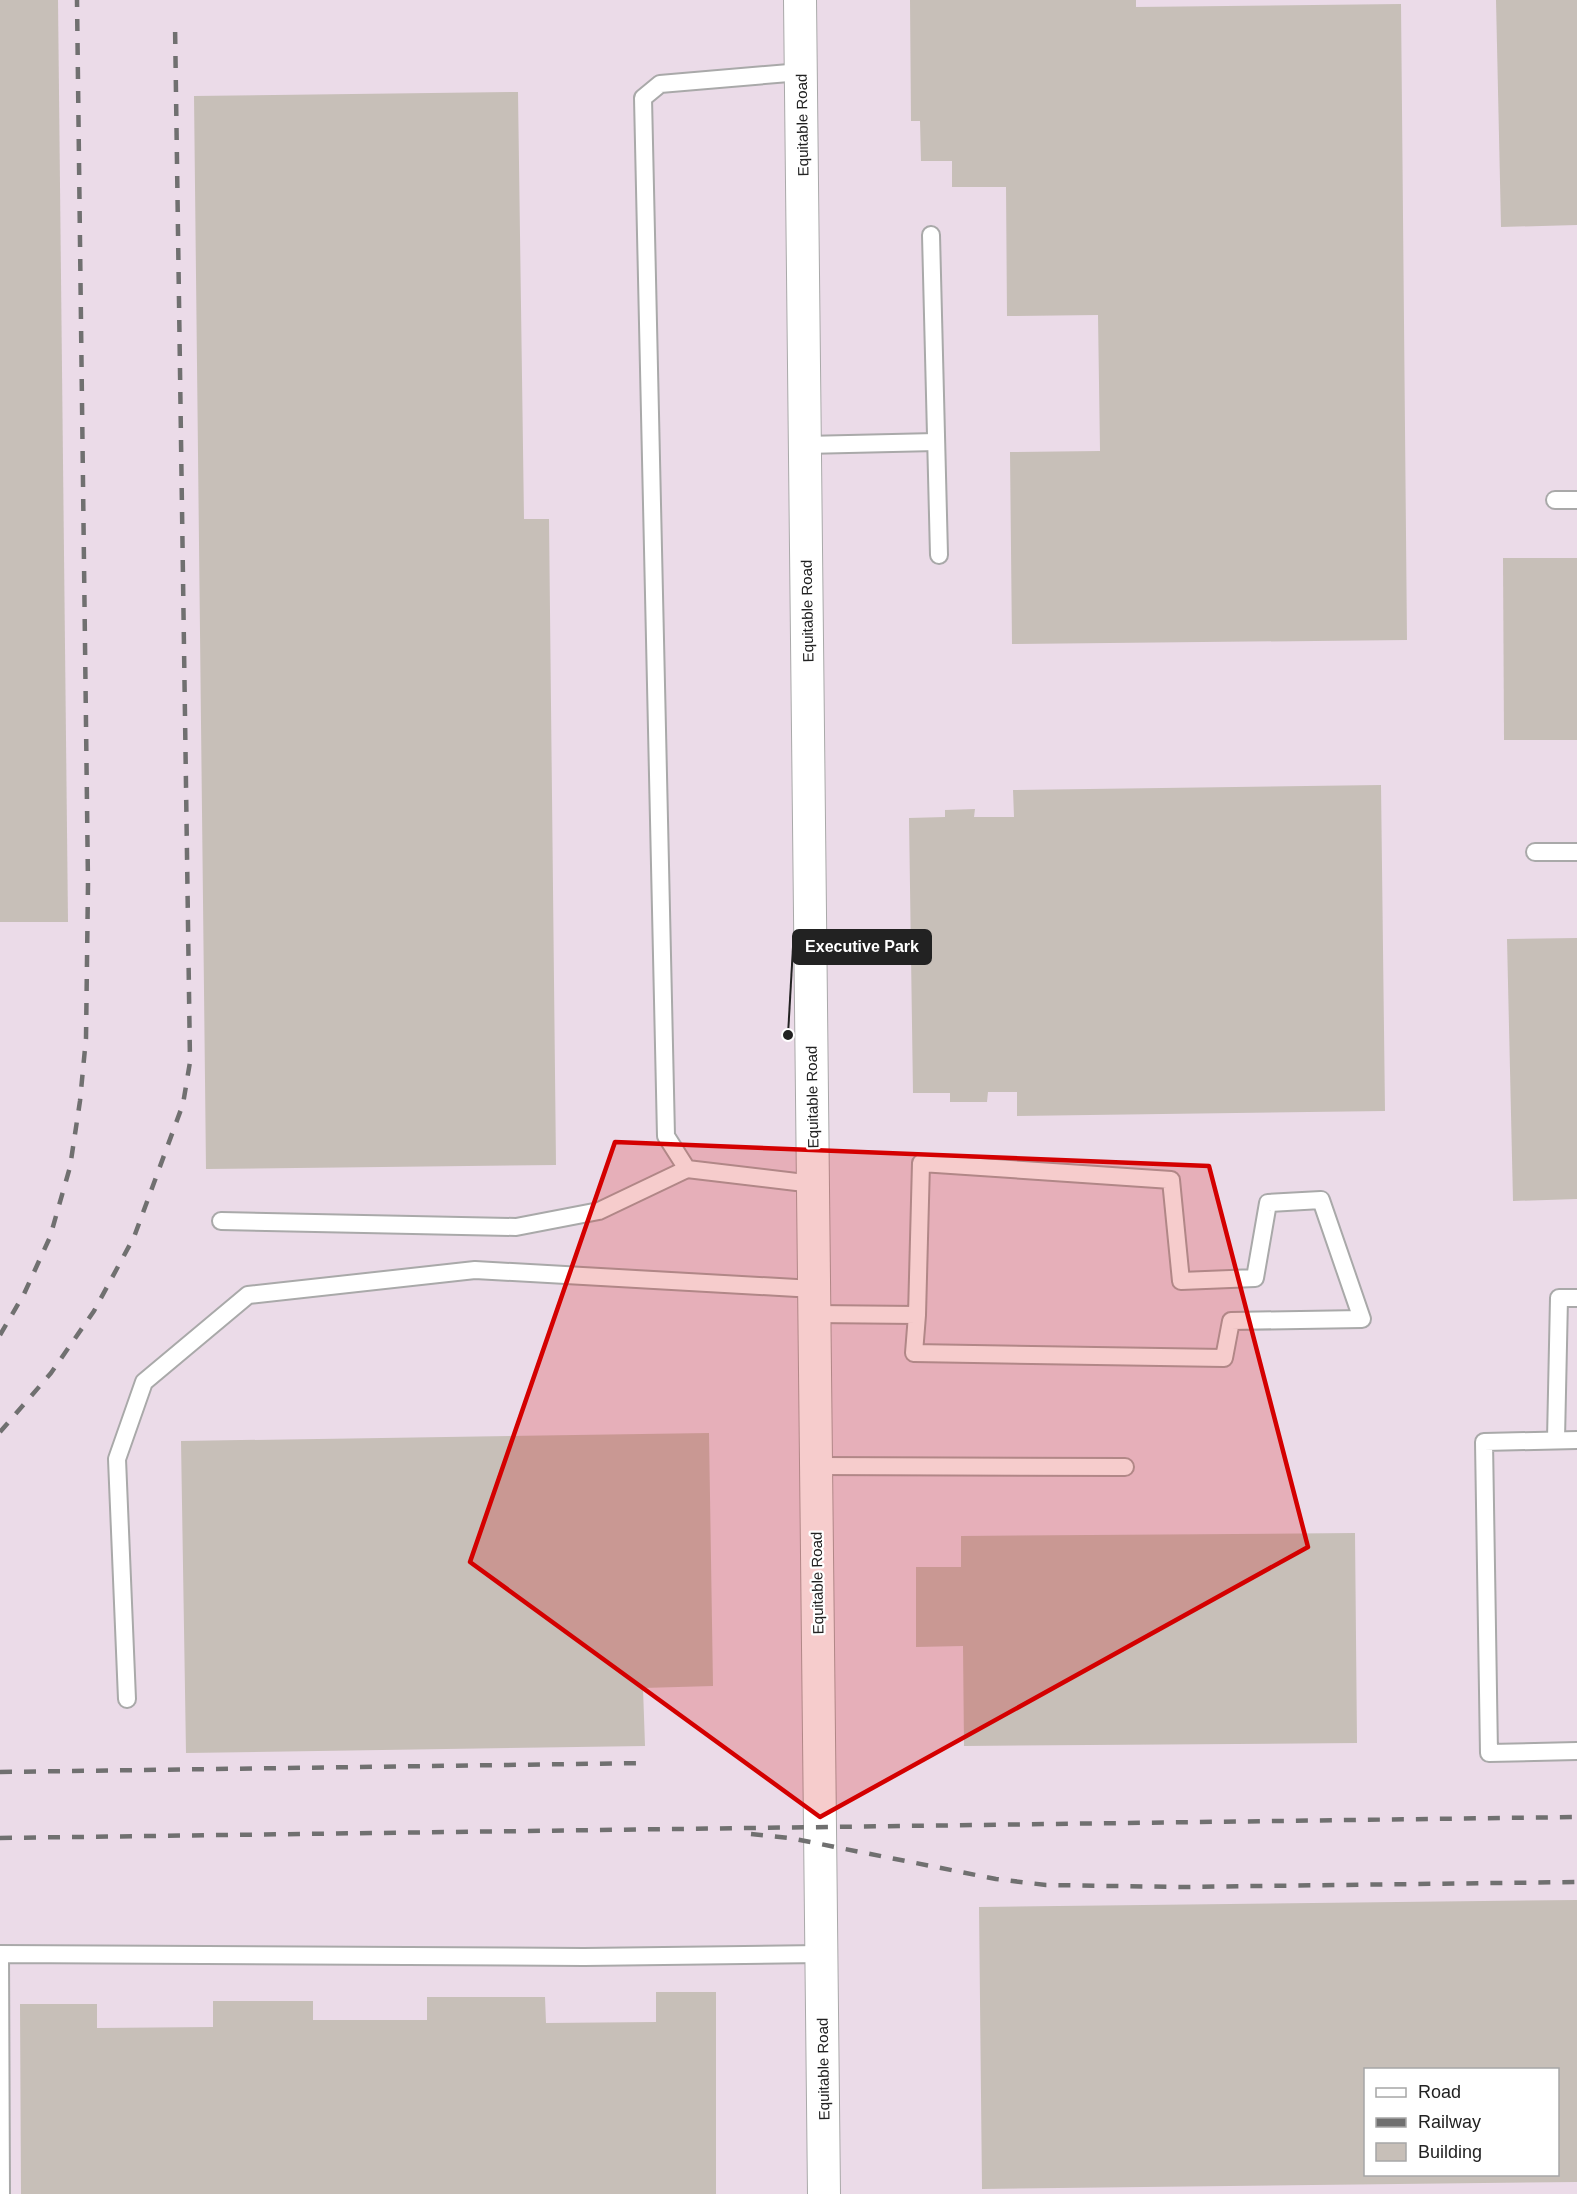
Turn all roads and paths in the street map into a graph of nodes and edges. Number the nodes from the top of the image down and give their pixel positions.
1 (800, 0) edge
2 (801, 72) junction
3 (931, 236) dead end
4 (936, 442) junction
5 (805, 445) junction
6 (1555, 500) dead end
7 (1577, 500) edge
8 (939, 555) dead end
9 (1535, 852) dead end
10 (1577, 852) edge
11 (687, 1169) junction
12 (813, 1184) junction
13 (221, 1221) dead end
14 (1577, 1298) edge
15 (814, 1301) junction
16 (917, 1315) junction
17 (1556, 1439) junction
18 (1577, 1440) edge
19 (815, 1466) junction
20 (1125, 1467) dead end
21 (127, 1699) dead end
22 (1577, 1751) edge
23 (821, 1954) junction
24 (1, 2194) edge
25 (824, 2194) edge

1 - 2 street, Equitable Road
2 - 5 street, Equitable Road
2 - 11 lane
3 - 4 lane
4 - 5 lane
4 - 8 lane
5 - 12 street, Equitable Road
6 - 7 lane
9 - 10 lane
11 - 12 lane
11 - 13 lane
12 - 15 street, Equitable Road
14 - 17 lane
15 - 16 lane
15 - 19 street, Equitable Road
15 - 21 lane
16 - 16 lane
17 - 18 lane
17 - 22 lane
19 - 20 lane
19 - 23 street, Equitable Road
23 - 24 lane
23 - 25 street, Equitable Road

